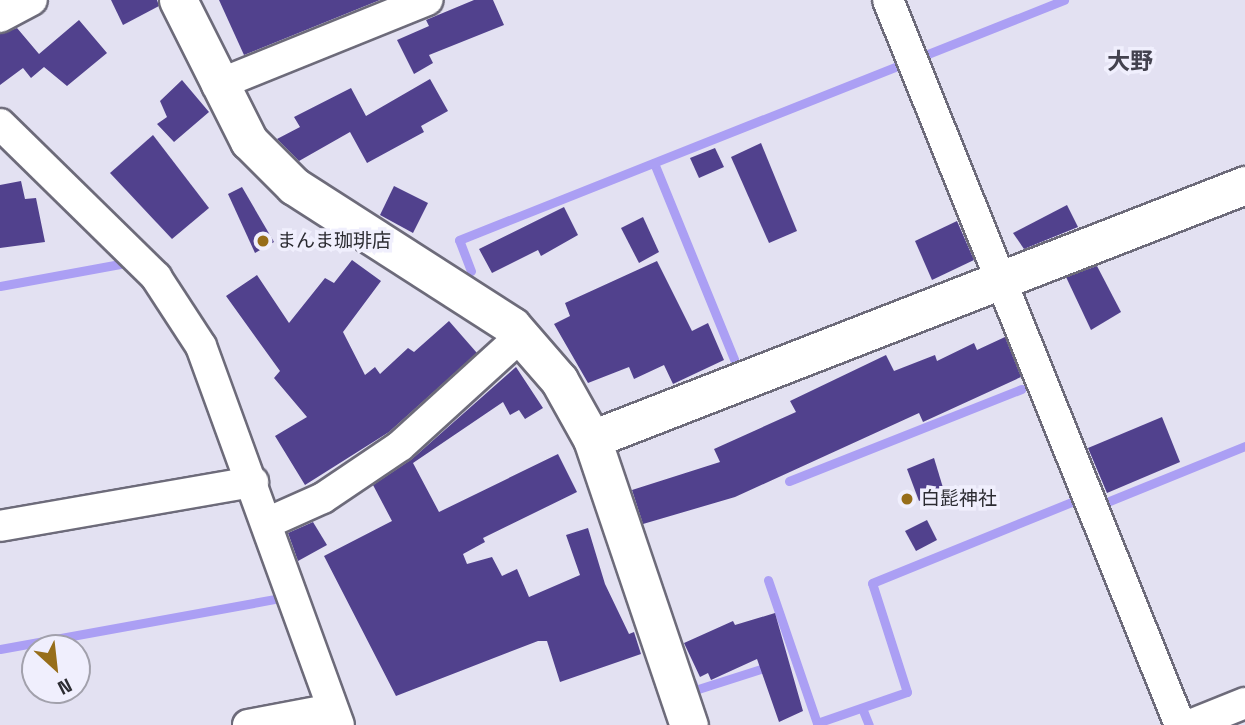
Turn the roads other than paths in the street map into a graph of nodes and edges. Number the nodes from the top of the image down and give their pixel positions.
1 (32, 0) edge
2 (178, 0) edge
3 (427, 0) edge
4 (888, 0) edge
5 (0, 18) edge
6 (217, 85) junction
7 (0, 124) edge
8 (1245, 185) edge
9 (999, 280) junction
10 (521, 336) junction
11 (592, 439) junction
12 (253, 482) junction
13 (267, 523) junction
14 (0, 526) edge
15 (1245, 703) edge
16 (336, 717) edge
17 (248, 725) edge
18 (689, 725) edge
19 (1180, 725) edge
20 (1191, 725) edge

1 - 5 street
2 - 6 street
3 - 6 street
4 - 9 street
6 - 10 street
7 - 12 street
8 - 9 street
9 - 11 street
9 - 19 street
10 - 11 street
10 - 13 street
11 - 18 street
12 - 13 street
12 - 14 street
13 - 16 street
15 - 20 street
16 - 17 street

